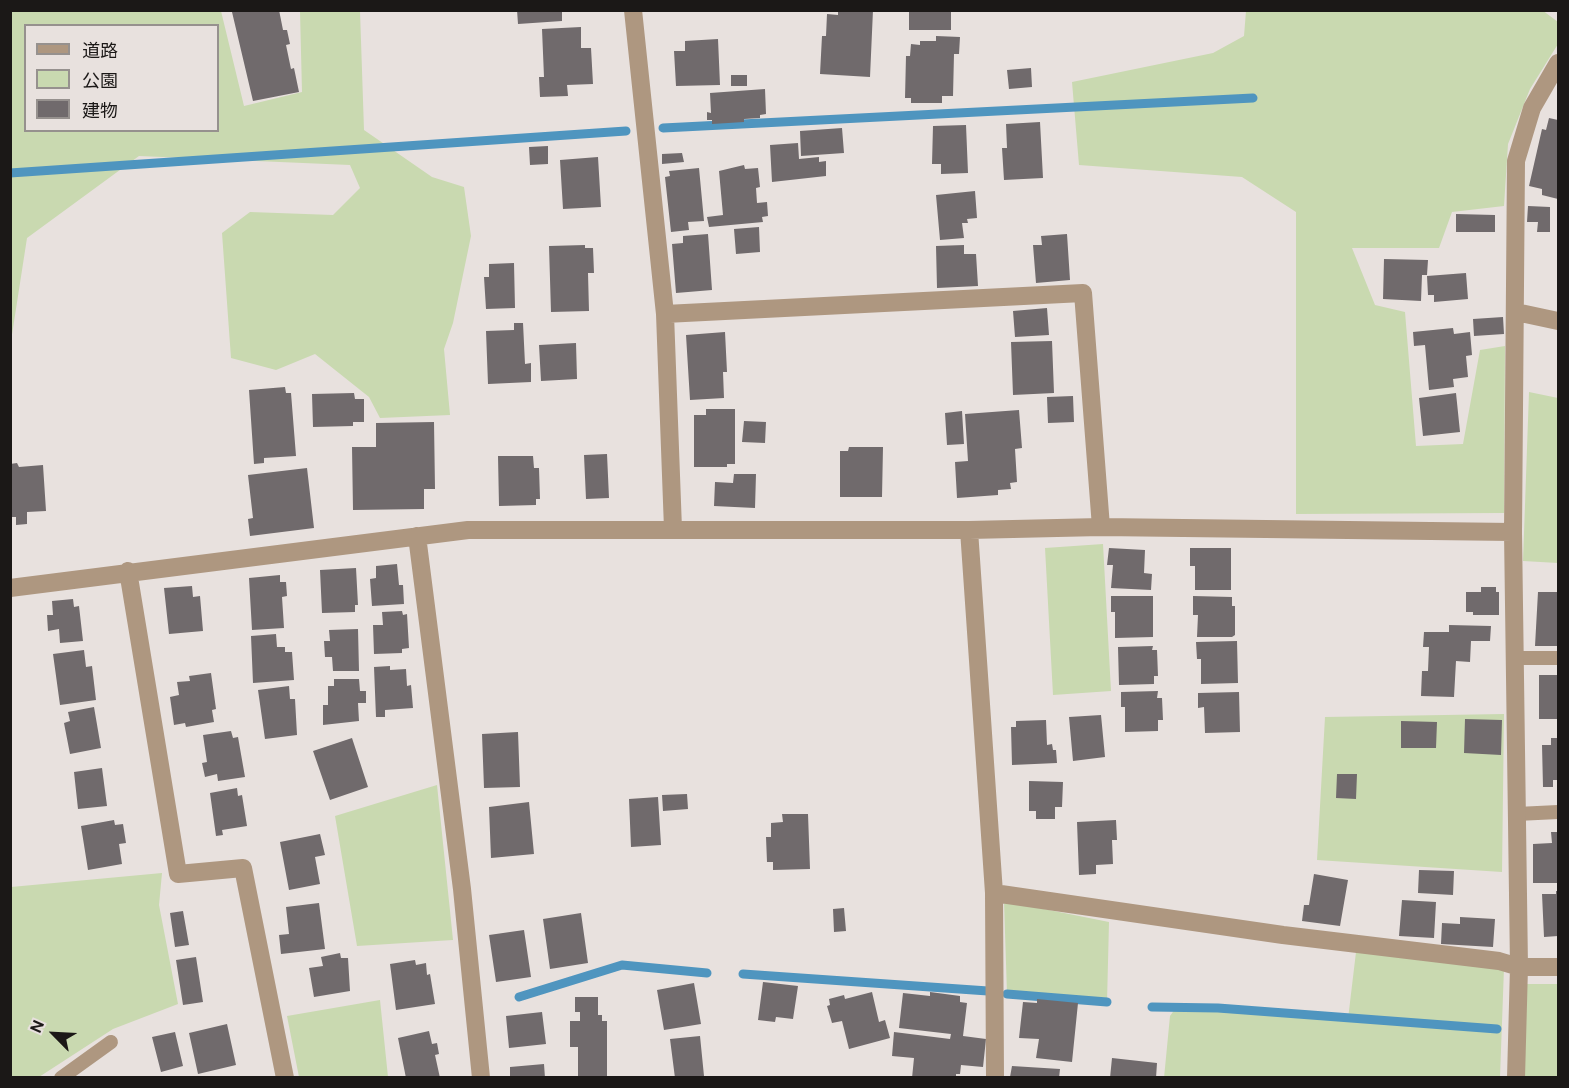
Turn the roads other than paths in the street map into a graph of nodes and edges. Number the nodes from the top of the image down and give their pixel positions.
1 (633, 10) edge
2 (1558, 63) edge
3 (1516, 312) junction
4 (665, 314) junction
5 (1558, 321) edge
6 (1101, 527) junction
7 (673, 529) junction
8 (969, 530) junction
9 (1513, 532) junction
10 (417, 536) junction
11 (128, 571) junction
12 (10, 588) edge
13 (1516, 658) junction
14 (1558, 658) edge
15 (1558, 812) edge
16 (1517, 814) junction
17 (994, 893) junction
18 (1519, 967) junction
19 (1558, 967) edge
20 (111, 1042) dead end
21 (61, 1077) edge
22 (285, 1077) edge
23 (481, 1077) edge
24 (995, 1077) edge
25 (1516, 1077) edge

1 - 4 street
2 - 3 street
3 - 5 street
3 - 9 street
4 - 6 street
4 - 7 street
6 - 8 street
6 - 9 street
7 - 8 street
7 - 10 street
8 - 17 street
9 - 13 street
10 - 11 street
10 - 23 street
11 - 12 street
11 - 22 street
13 - 14 lane
13 - 16 street
15 - 16 lane
16 - 18 street
17 - 18 street
17 - 24 street
18 - 19 street
18 - 25 street
20 - 21 lane

